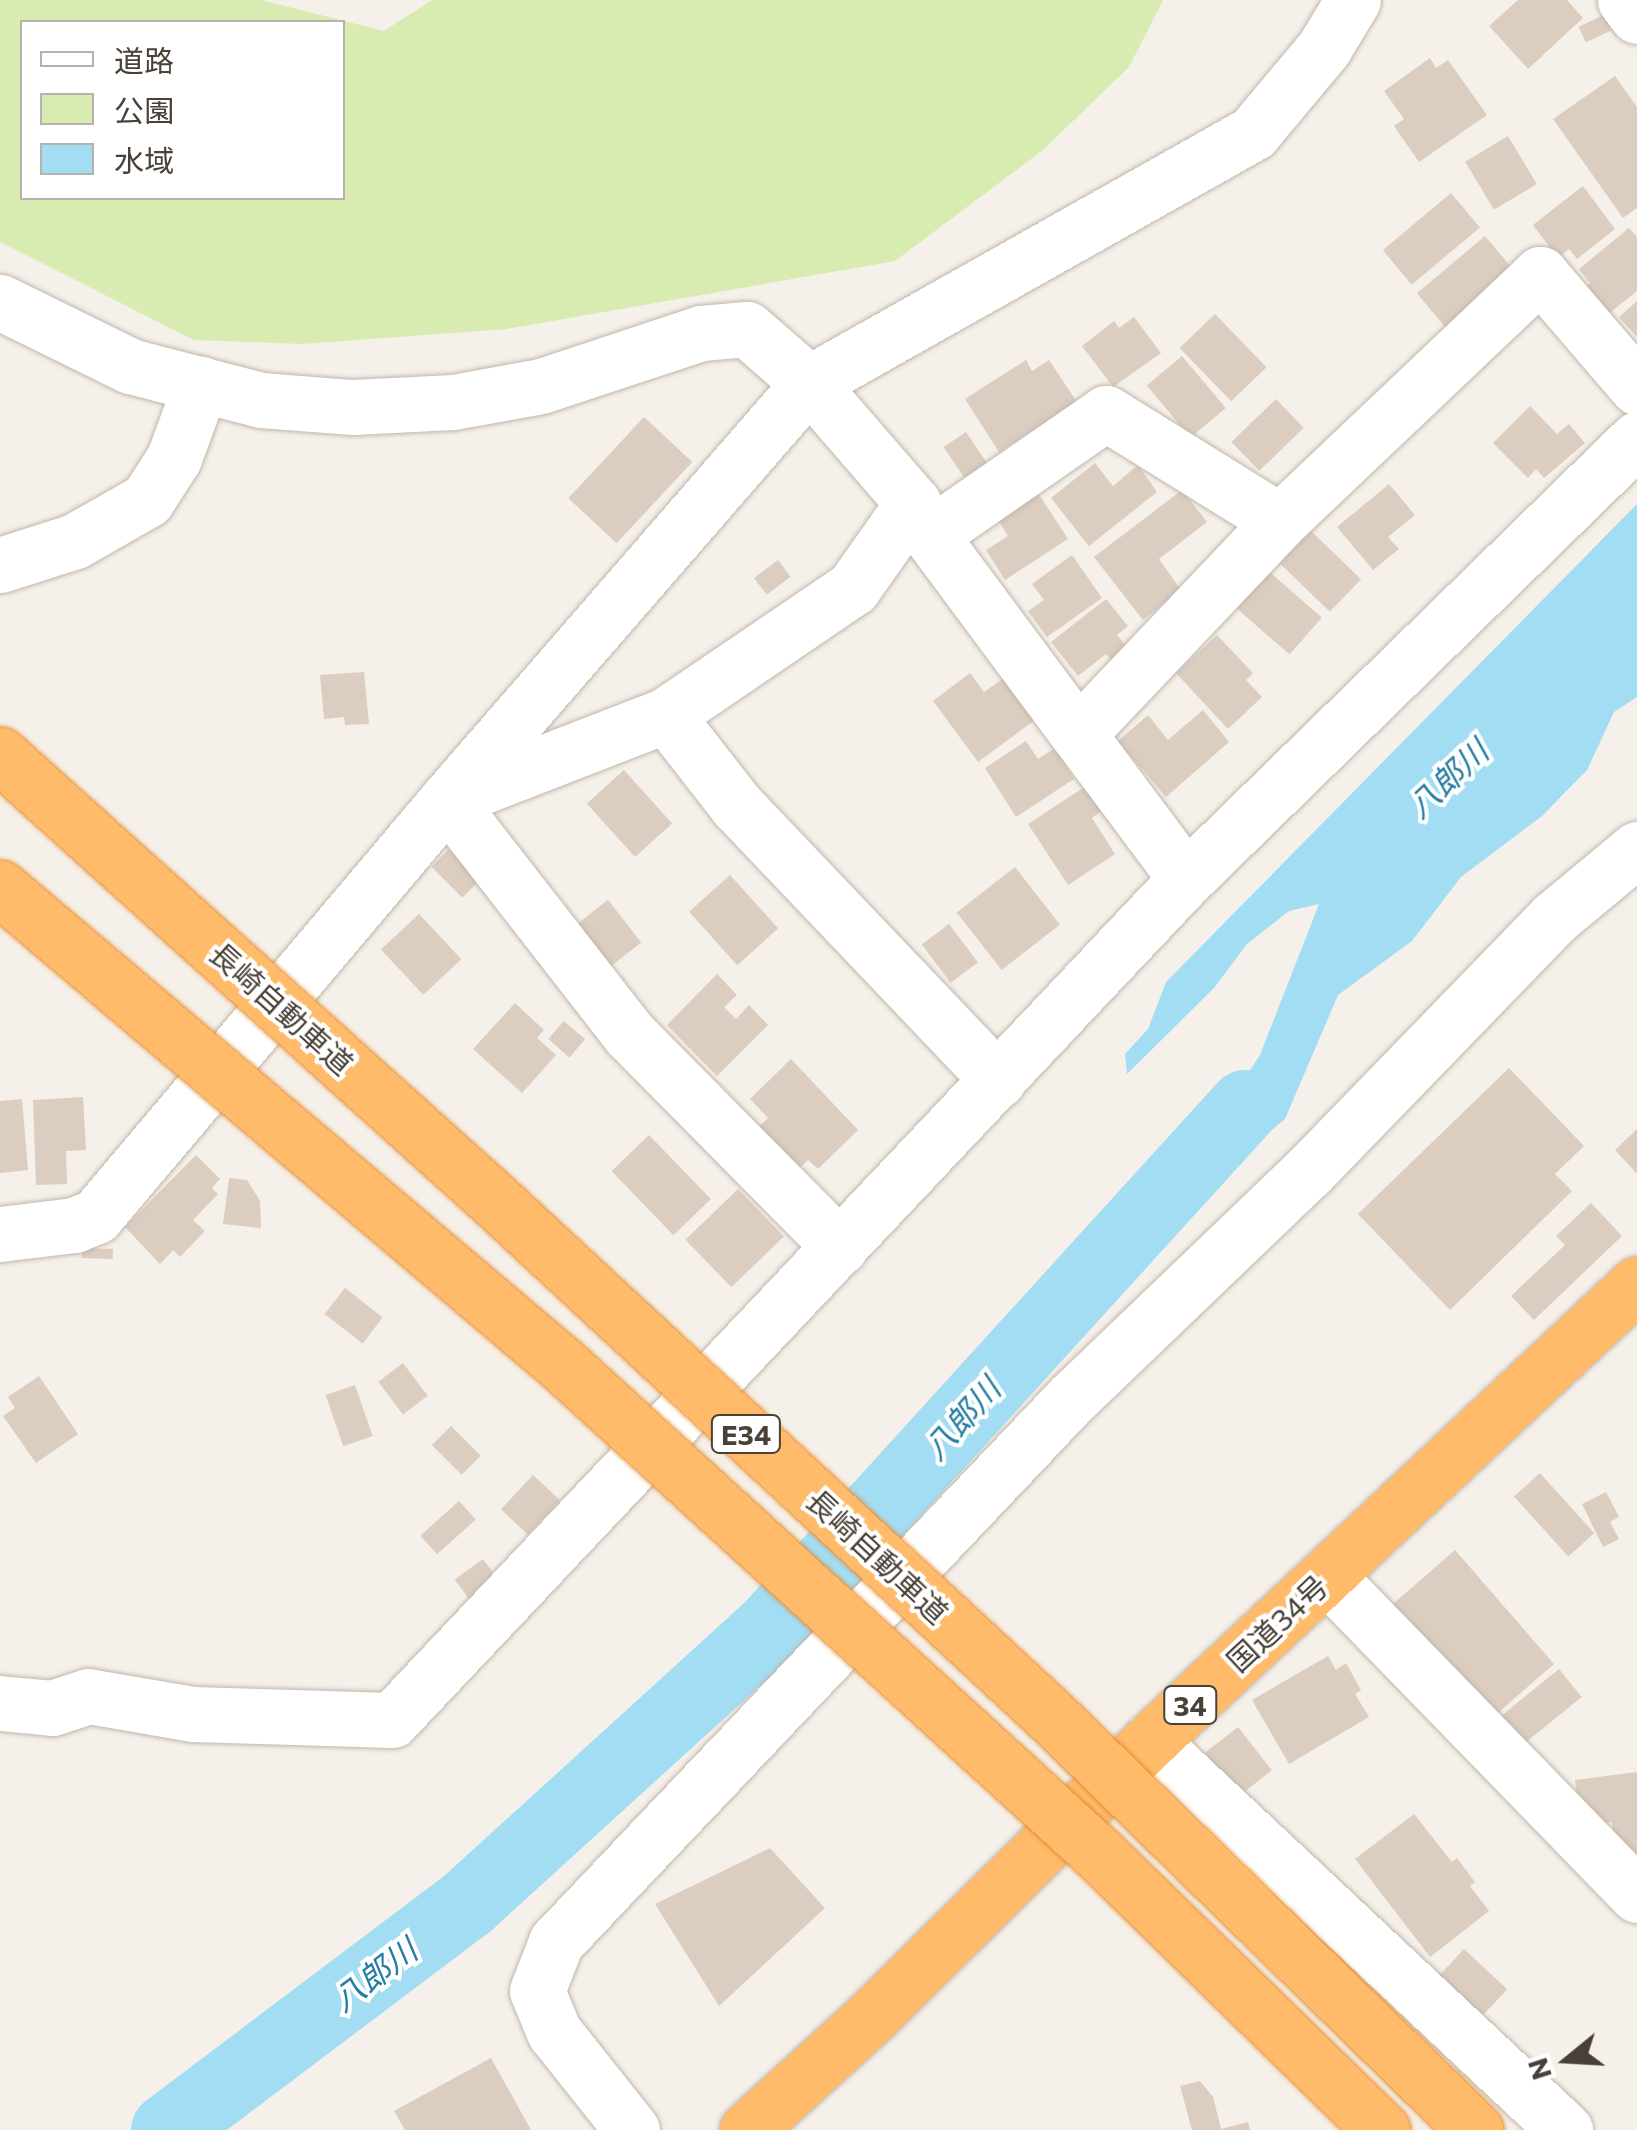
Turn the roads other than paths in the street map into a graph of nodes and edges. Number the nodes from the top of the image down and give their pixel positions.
1 (1353, 0) edge
2 (1625, 0) edge
3 (1637, 16) edge
4 (0, 302) edge
5 (810, 383) junction
6 (201, 384) junction
7 (1637, 387) edge
8 (1637, 439) edge
9 (922, 519) junction
10 (1280, 522) junction
11 (0, 565) edge
12 (666, 714) junction
13 (1078, 734) junction
14 (0, 755) edge
15 (447, 800) junction
16 (1637, 850) edge
17 (1186, 879) junction
18 (0, 888) edge
19 (998, 1080) junction
20 (0, 1234) edge
21 (840, 1247) junction
22 (1637, 1284) edge
23 (1327, 1576) junction
24 (0, 1703) edge
25 (1150, 1741) junction
26 (1637, 1896) edge
27 (632, 2130) edge
28 (747, 2130) edge
29 (1382, 2130) edge
30 (1475, 2130) edge
31 (1565, 2130) edge

1 - 5 street
2 - 3 street
4 - 6 street
5 - 6 street
5 - 9 street
5 - 15 street
6 - 11 street
7 - 10 street
8 - 17 street
9 - 10 street
9 - 12 street
9 - 13 street
10 - 13 street
12 - 15 street
12 - 19 street
13 - 17 street
14 - 30 highway, 長崎自動車道 / E34, bridge
15 - 20 street
15 - 21 street
16 - 27 street
17 - 19 street
18 - 29 highway, E34, bridge
19 - 21 street
21 - 24 street
22 - 23 highway, 国道34号 / 34
23 - 25 highway, 国道34号 / 34
23 - 26 street
25 - 28 highway, 国道34号 / 34
25 - 31 street

